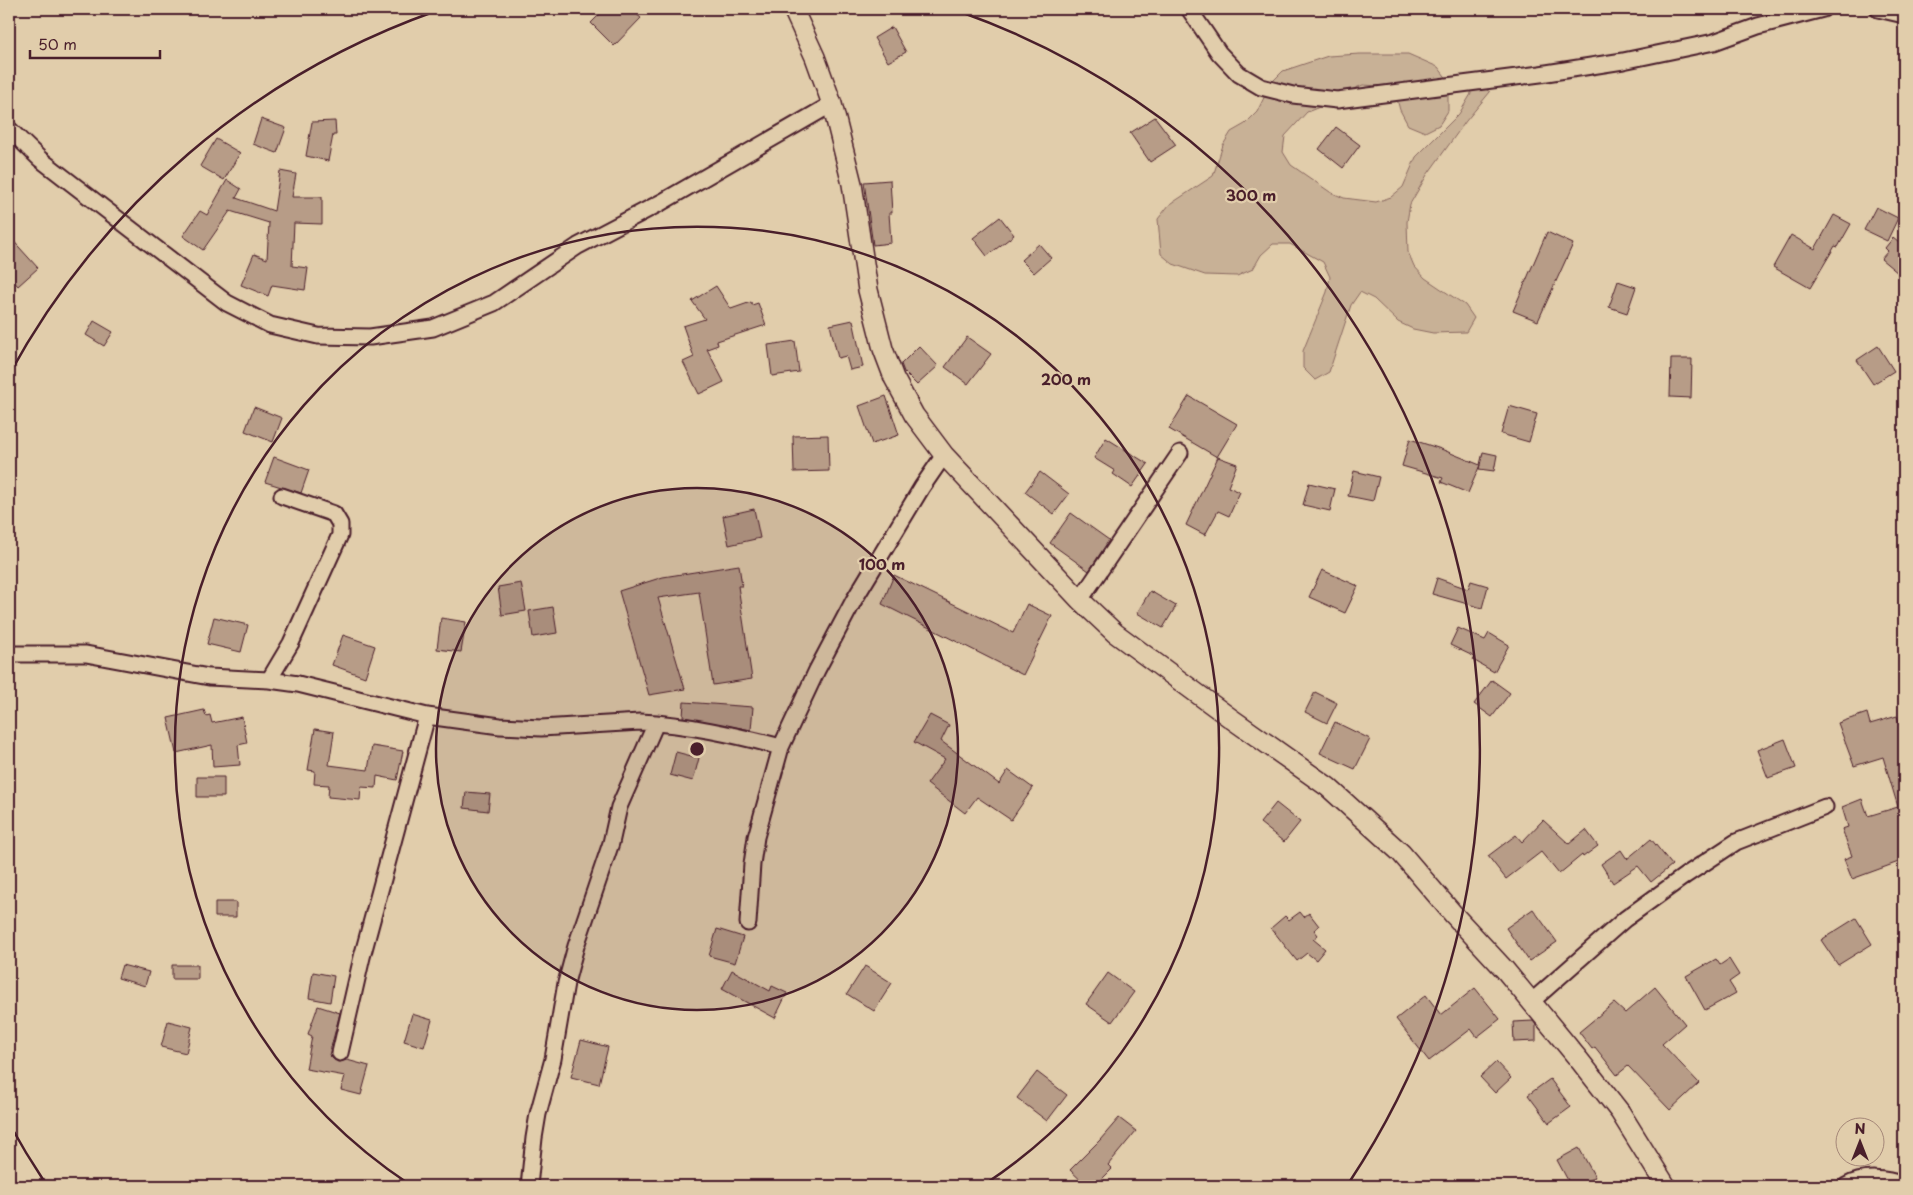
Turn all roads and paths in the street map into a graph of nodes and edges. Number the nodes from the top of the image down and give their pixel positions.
1 (793, 9) edge
2 (1189, 9) edge
3 (1823, 9) edge
4 (1878, 9) edge
5 (1904, 15) edge
6 (832, 104) junction
7 (9, 128) edge
8 (1180, 454) dead end
9 (944, 456) junction
10 (282, 496) dead end
11 (1080, 600) junction
12 (9, 654) edge
13 (268, 680) junction
14 (427, 716) junction
15 (656, 723) junction
16 (781, 747) junction
17 (1826, 806) dead end
18 (748, 923) dead end
19 (1532, 1002) junction
20 (340, 1053) dead end
21 (529, 1186) edge
22 (1666, 1186) edge
23 (1846, 1186) edge
24 (1904, 1186) edge

1 - 6 street
2 - 3 street
4 - 5 street
6 - 7 street
6 - 9 street
8 - 11 street
9 - 11 street
9 - 16 street
10 - 13 street
11 - 19 street
12 - 13 street
13 - 14 street
14 - 15 street
14 - 20 street
15 - 16 street
15 - 21 street
16 - 18 street
17 - 19 street
19 - 22 street
23 - 24 street

